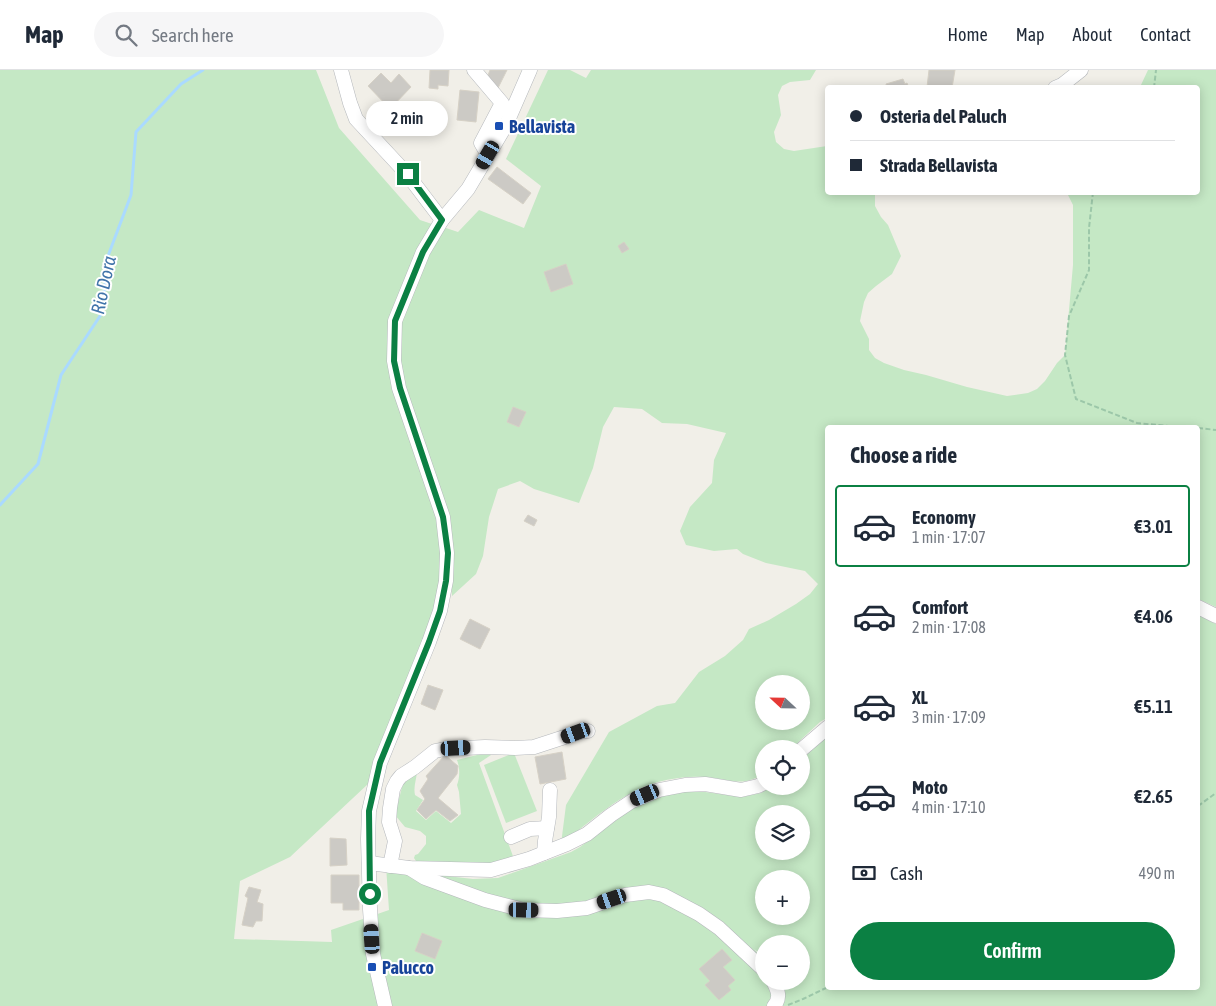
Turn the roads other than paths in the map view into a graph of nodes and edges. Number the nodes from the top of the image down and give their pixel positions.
1 (341, 70) edge
2 (474, 70) edge
3 (530, 70) edge
4 (1081, 70) edge
5 (1062, 85) edge
6 (488, 155) junction
7 (442, 220) junction
8 (1200, 608) edge
9 (1216, 616) edge
10 (825, 730) edge
11 (588, 732) dead end
12 (810, 742) edge
13 (755, 787) edge
14 (550, 790) dead end
15 (547, 828) junction
16 (510, 837) dead end
17 (544, 853) junction
18 (369, 863) junction
19 (390, 866) junction
20 (409, 868) junction
21 (755, 962) edge
22 (777, 990) edge
23 (385, 1006) edge
24 (774, 1006) edge

1 - 7 street
2 - 6 street
3 - 6 street
4 - 5 street
6 - 7 street
7 - 18 street
8 - 9 street
10 - 12 street
11 - 19 street
13 - 17 street
14 - 15 street
15 - 16 street
15 - 17 street
17 - 20 street
18 - 19 street
18 - 23 street
19 - 20 street
20 - 21 street
22 - 24 street

